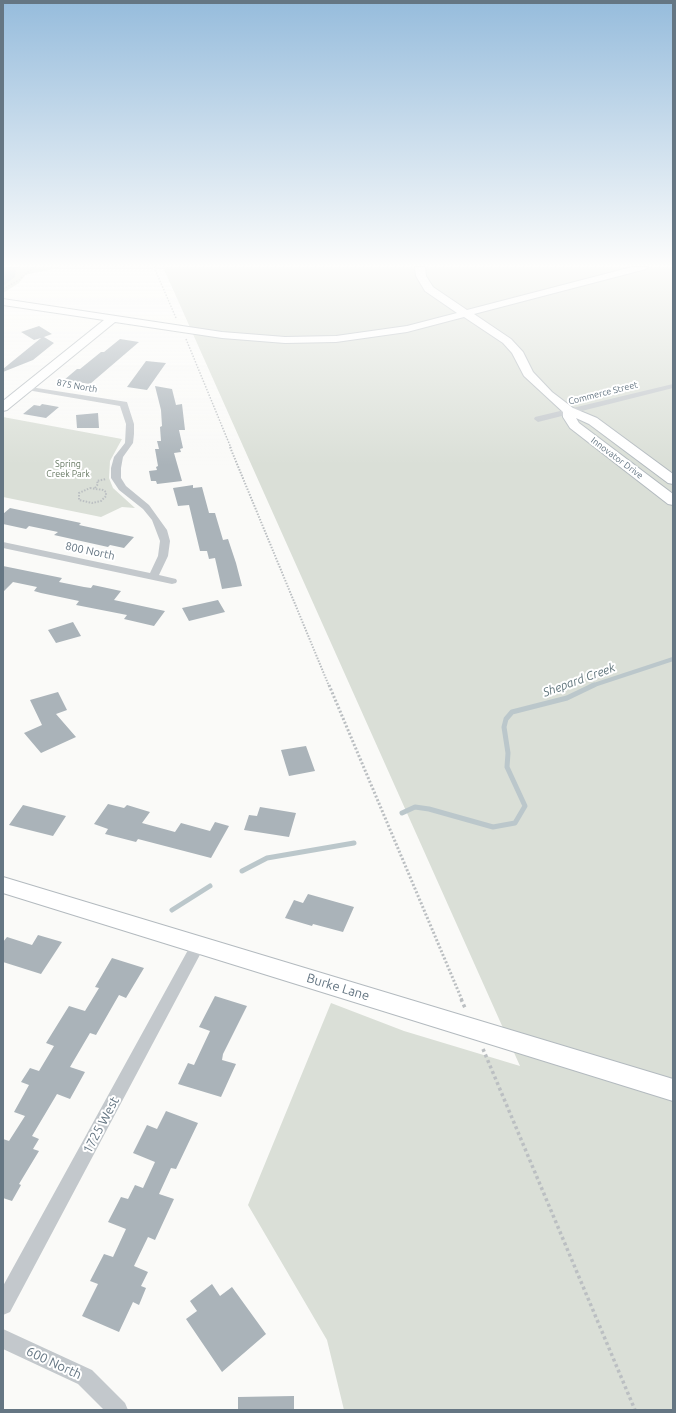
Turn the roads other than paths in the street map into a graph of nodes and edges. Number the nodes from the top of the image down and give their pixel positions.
1 (95, 333) edge
2 (208, 333) edge
3 (385, 333) edge
4 (496, 333) edge
5 (673, 386) edge
6 (27, 388) junction
7 (3, 407) edge
8 (569, 411) junction
9 (538, 419) dead end
10 (673, 480) edge
11 (673, 501) edge
12 (3, 545) edge
13 (153, 577) junction
14 (172, 581) dead end
15 (3, 885) edge
16 (198, 945) junction
17 (673, 1090) edge
18 (3, 1305) edge
19 (3, 1339) edge
20 (118, 1410) edge

1 - 6 main road
2 - 3 main road
4 - 8 main road, Innovator Drive
5 - 8 street, Commerce Street
6 - 7 main road
6 - 13 street, 875 North
8 - 9 street, Commerce Street
8 - 10 main road, Innovator Drive
8 - 11 main road, Innovator Drive
12 - 13 street, 800 North
13 - 14 street, 800 North
15 - 16 main road, Burke Lane
16 - 17 main road, Burke Lane
16 - 18 street, 1725 West
19 - 20 street, 600 North

